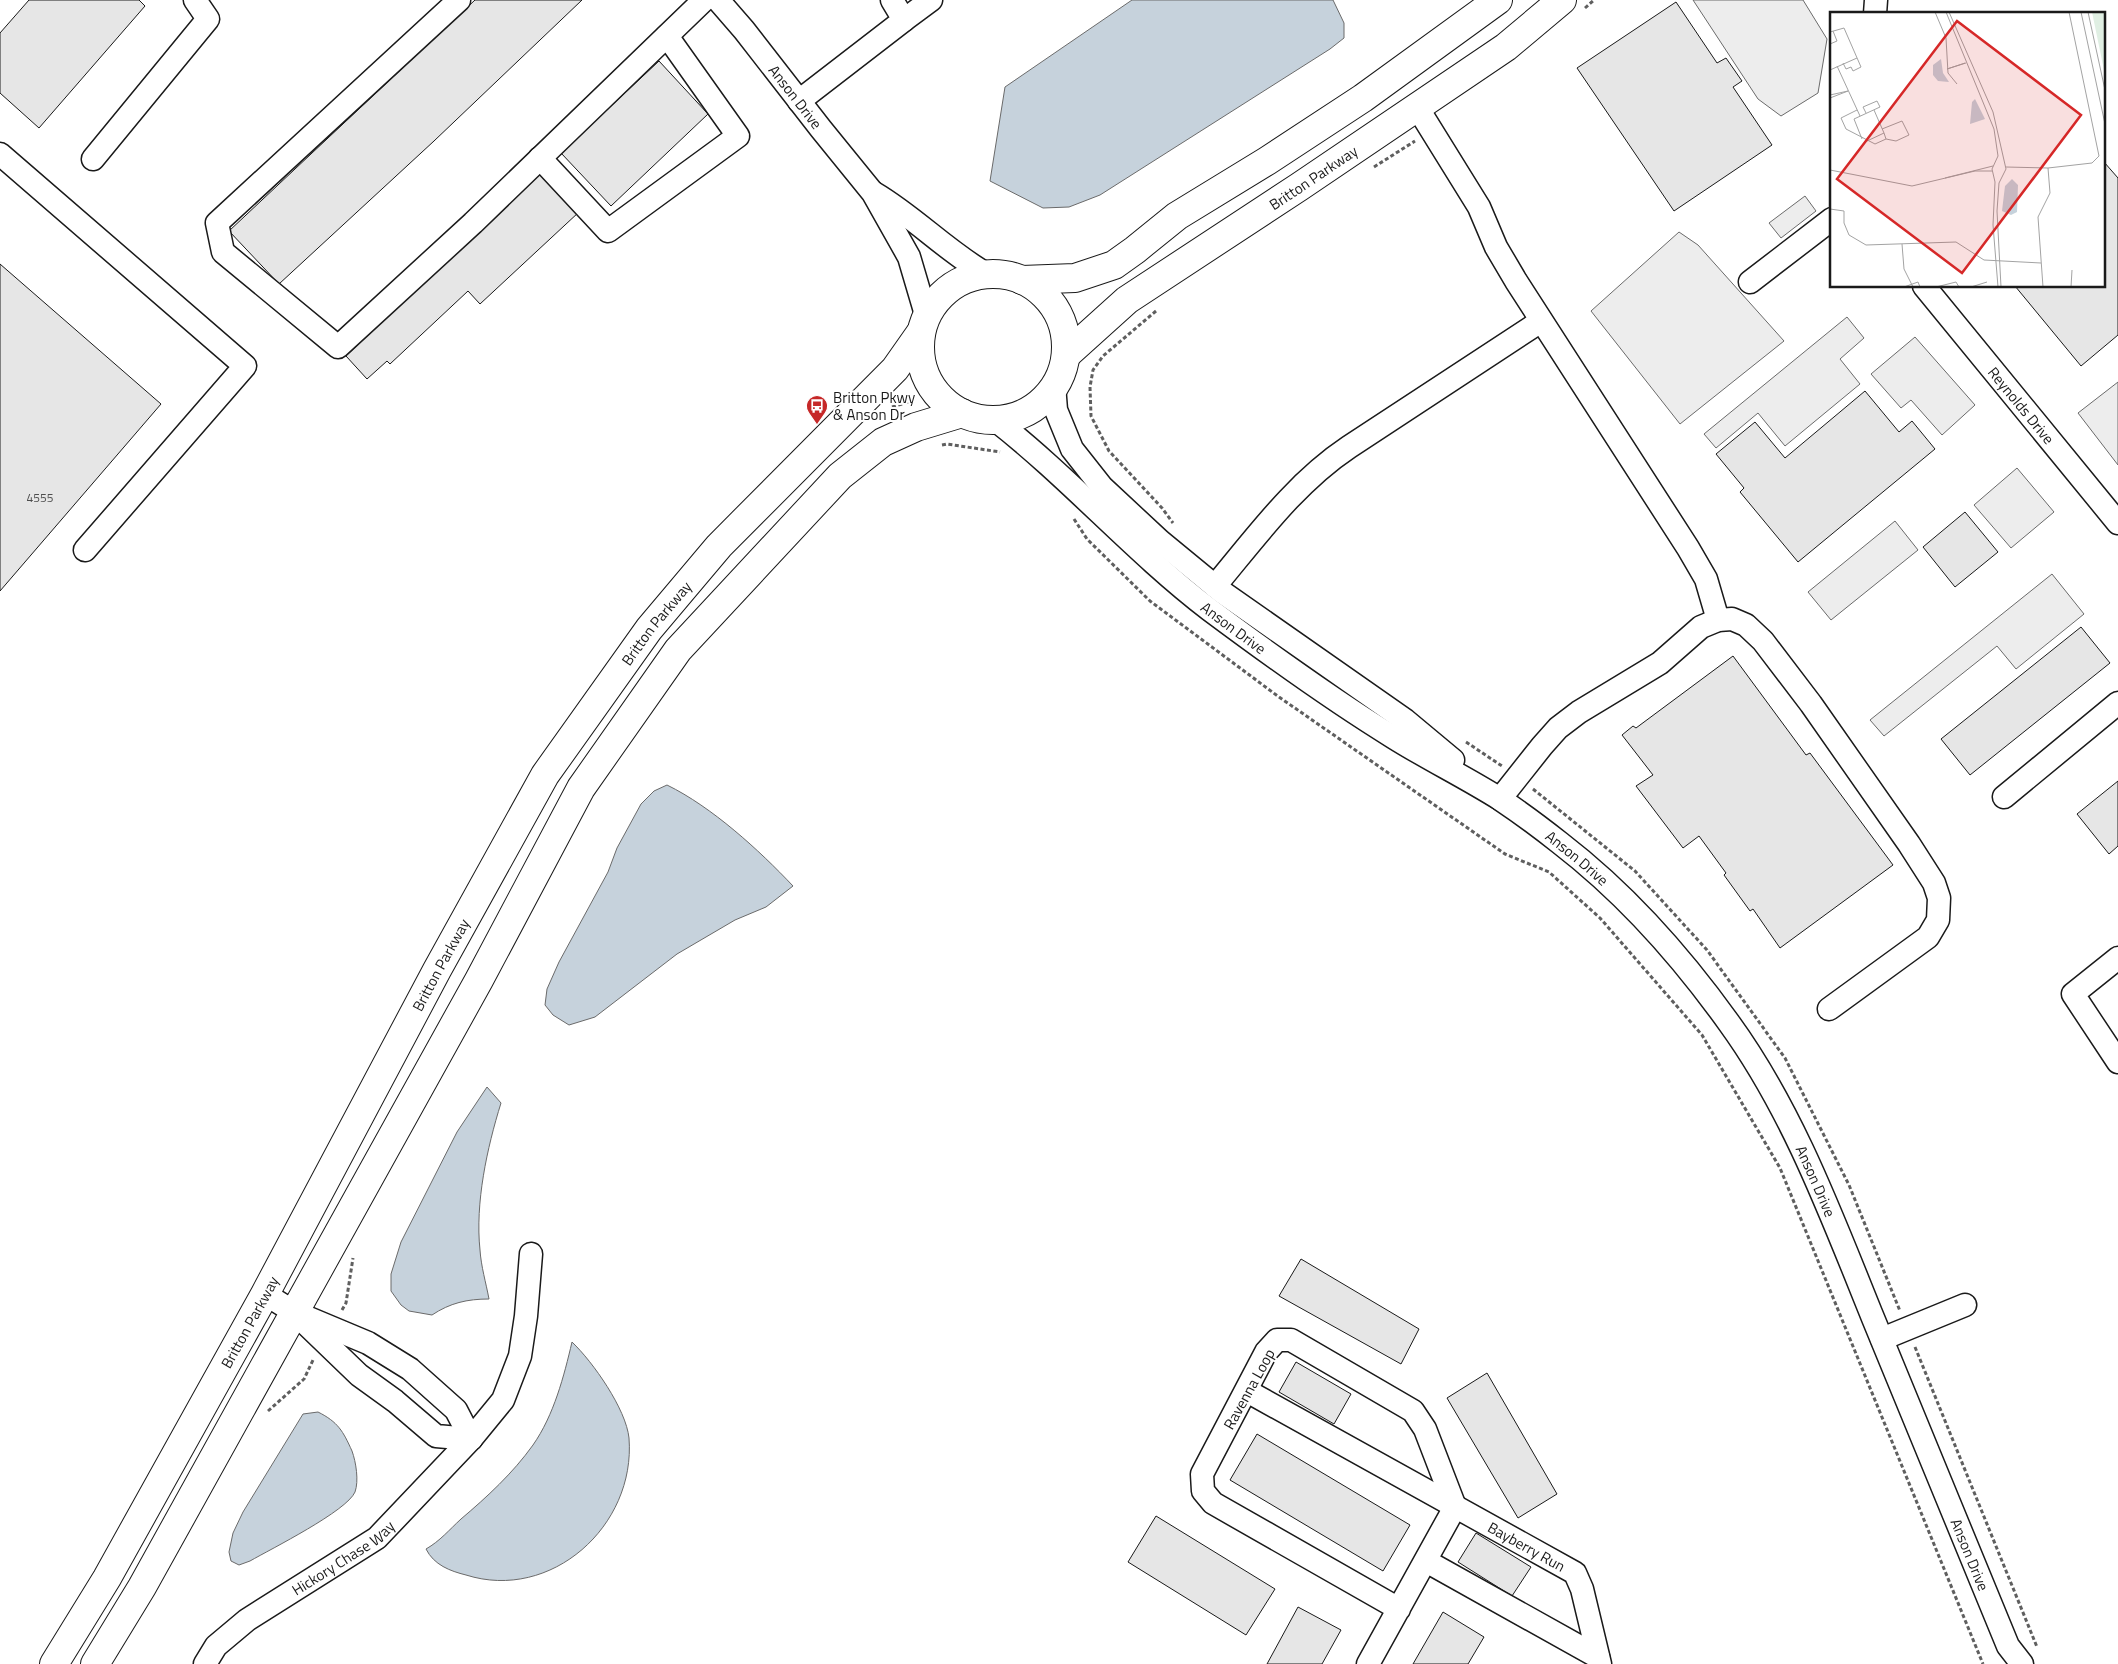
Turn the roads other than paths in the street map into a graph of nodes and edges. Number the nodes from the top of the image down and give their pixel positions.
1 (195, 0) edge
2 (459, 0) edge
3 (704, 0) edge
4 (718, 0) edge
5 (892, 0) edge
6 (931, 0) edge
7 (1498, 0) edge
8 (1562, 0) edge
9 (904, 20) junction
10 (667, 36) junction
11 (799, 101) junction
12 (1417, 108) junction
13 (0, 154) edge
14 (540, 158) junction
15 (93, 159) dead end
16 (874, 193) junction
17 (1830, 220) edge
18 (988, 275) junction
19 (1022, 280) junction
20 (1750, 282) dead end
21 (1926, 288) edge
22 (1541, 321) junction
23 (924, 325) junction
24 (1066, 355) junction
25 (1054, 385) junction
26 (962, 413) junction
27 (994, 419) junction
28 (2118, 523) edge
29 (85, 550) dead end
30 (1215, 586) junction
31 (1718, 620) junction
32 (2118, 703) edge
33 (2004, 797) dead end
34 (1500, 799) junction
35 (2118, 958) edge
36 (1829, 1009) dead end
37 (2118, 1062) edge
38 (531, 1254) dead end
39 (265, 1294) junction
40 (1965, 1305) dead end
41 (294, 1312) junction
42 (327, 1334) junction
43 (1882, 1339) junction
44 (1247, 1391) junction
45 (471, 1439) junction
46 (1455, 1507) junction
47 (1426, 1561) junction
48 (1399, 1609) junction
49 (2008, 1655) edge
50 (1599, 1660) edge
51 (54, 1664) edge
52 (95, 1664) edge
53 (206, 1664) edge
54 (1368, 1664) edge
55 (2022, 1664) edge

1 - 15 street
2 - 14 street
3 - 10 street
4 - 11 street, Anson Drive
5 - 9 street
6 - 9 street
7 - 19 main road
8 - 12 main road, Britton Parkway
9 - 11 street
10 - 14 street
10 - 14 street
11 - 16 street, Anson Drive
12 - 22 street
12 - 24 main road, Britton Parkway
13 - 29 street
16 - 18 street, Anson Drive
16 - 23 street, Anson Drive
17 - 20 street
18 - 19 main road
18 - 23 main road
19 - 24 main road
21 - 28 street, Reynolds Drive
22 - 30 street
22 - 31 street
23 - 26 main road
23 - 39 main road, Britton Parkway
24 - 25 main road
25 - 27 main road
25 - 30 street, Anson Drive
26 - 27 main road
26 - 41 main road
27 - 34 street, Anson Drive
30 - 34 street, Anson Drive
31 - 34 street
31 - 36 street
32 - 33 street
34 - 43 street, Anson Drive
35 - 37 street
38 - 45 street, Hickory Chase Way
39 - 41 street
39 - 51 main road, Britton Parkway
40 - 43 street
41 - 42 street
41 - 52 main road
42 - 45 street
42 - 45 street
43 - 49 street, Anson Drive
44 - 46 street, Bayberry Run
44 - 46 street, Ravenna Loop
44 - 48 street, Ravenna Loop
45 - 53 street, Hickory Chase Way
46 - 47 street
46 - 50 street, Bayberry Run
47 - 48 street
47 - 50 street, Bayberry Run
48 - 54 street
49 - 55 street, Anson Drive

